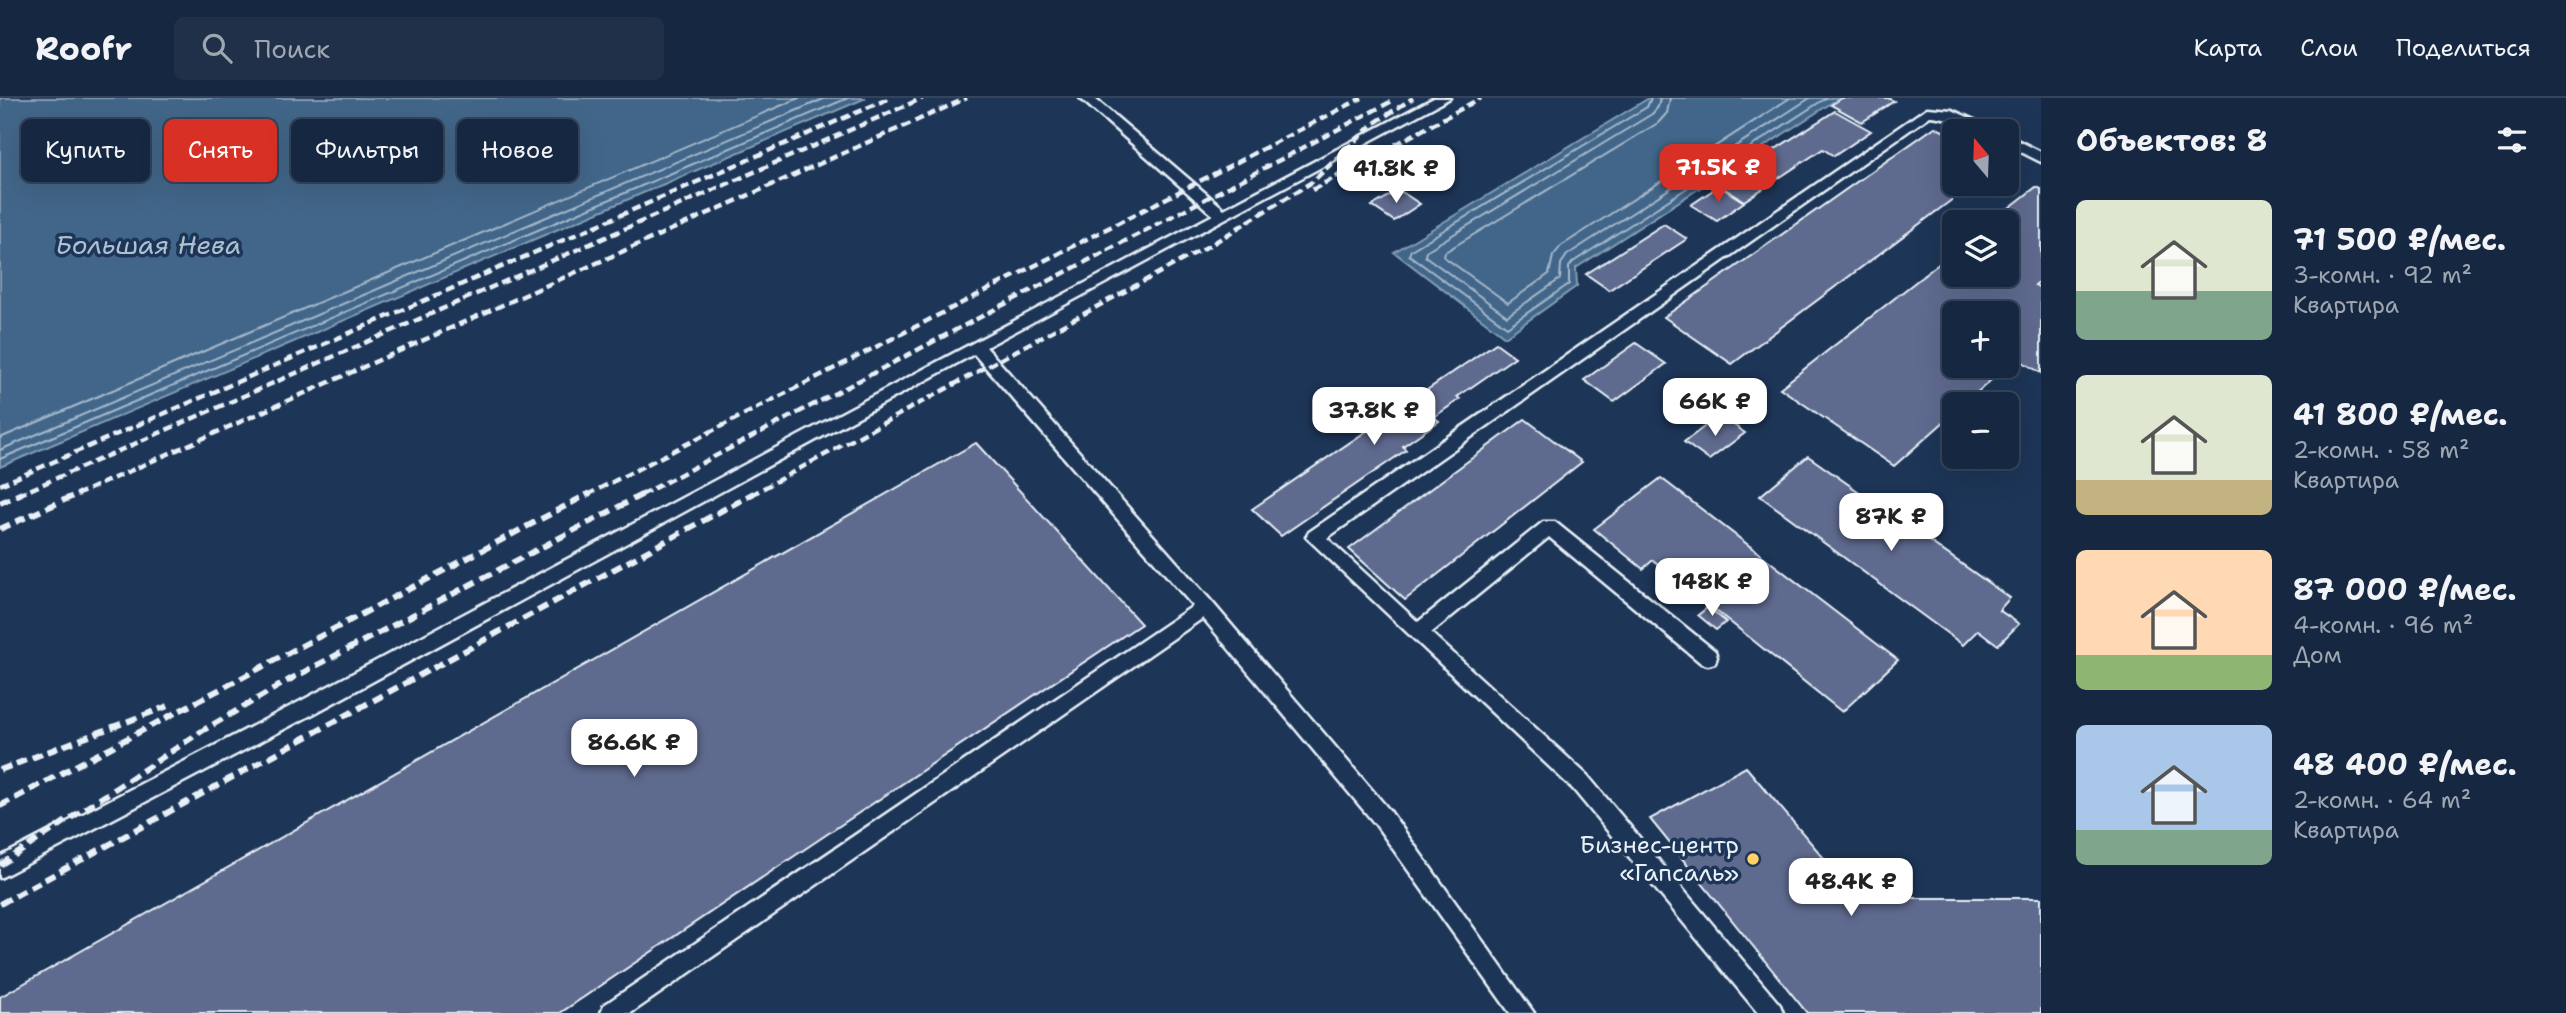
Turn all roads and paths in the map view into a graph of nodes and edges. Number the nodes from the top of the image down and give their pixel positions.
1 (1086, 98) edge
2 (1444, 98) edge
3 (1962, 119) edge
4 (2020, 146) edge
5 (2041, 158) edge
6 (1222, 215) junction
7 (976, 346) junction
8 (1205, 607) junction
9 (1418, 633) junction
10 (1708, 657) dead end
11 (0, 868) edge
12 (612, 1013) edge
13 (1523, 1013) edge
14 (1772, 1013) edge

1 - 6 lane
2 - 6 lane
3 - 9 lane
4 - 5 lane
6 - 7 lane
7 - 8 lane
7 - 11 lane
8 - 12 lane
8 - 13 lane
9 - 10 lane
9 - 14 lane

